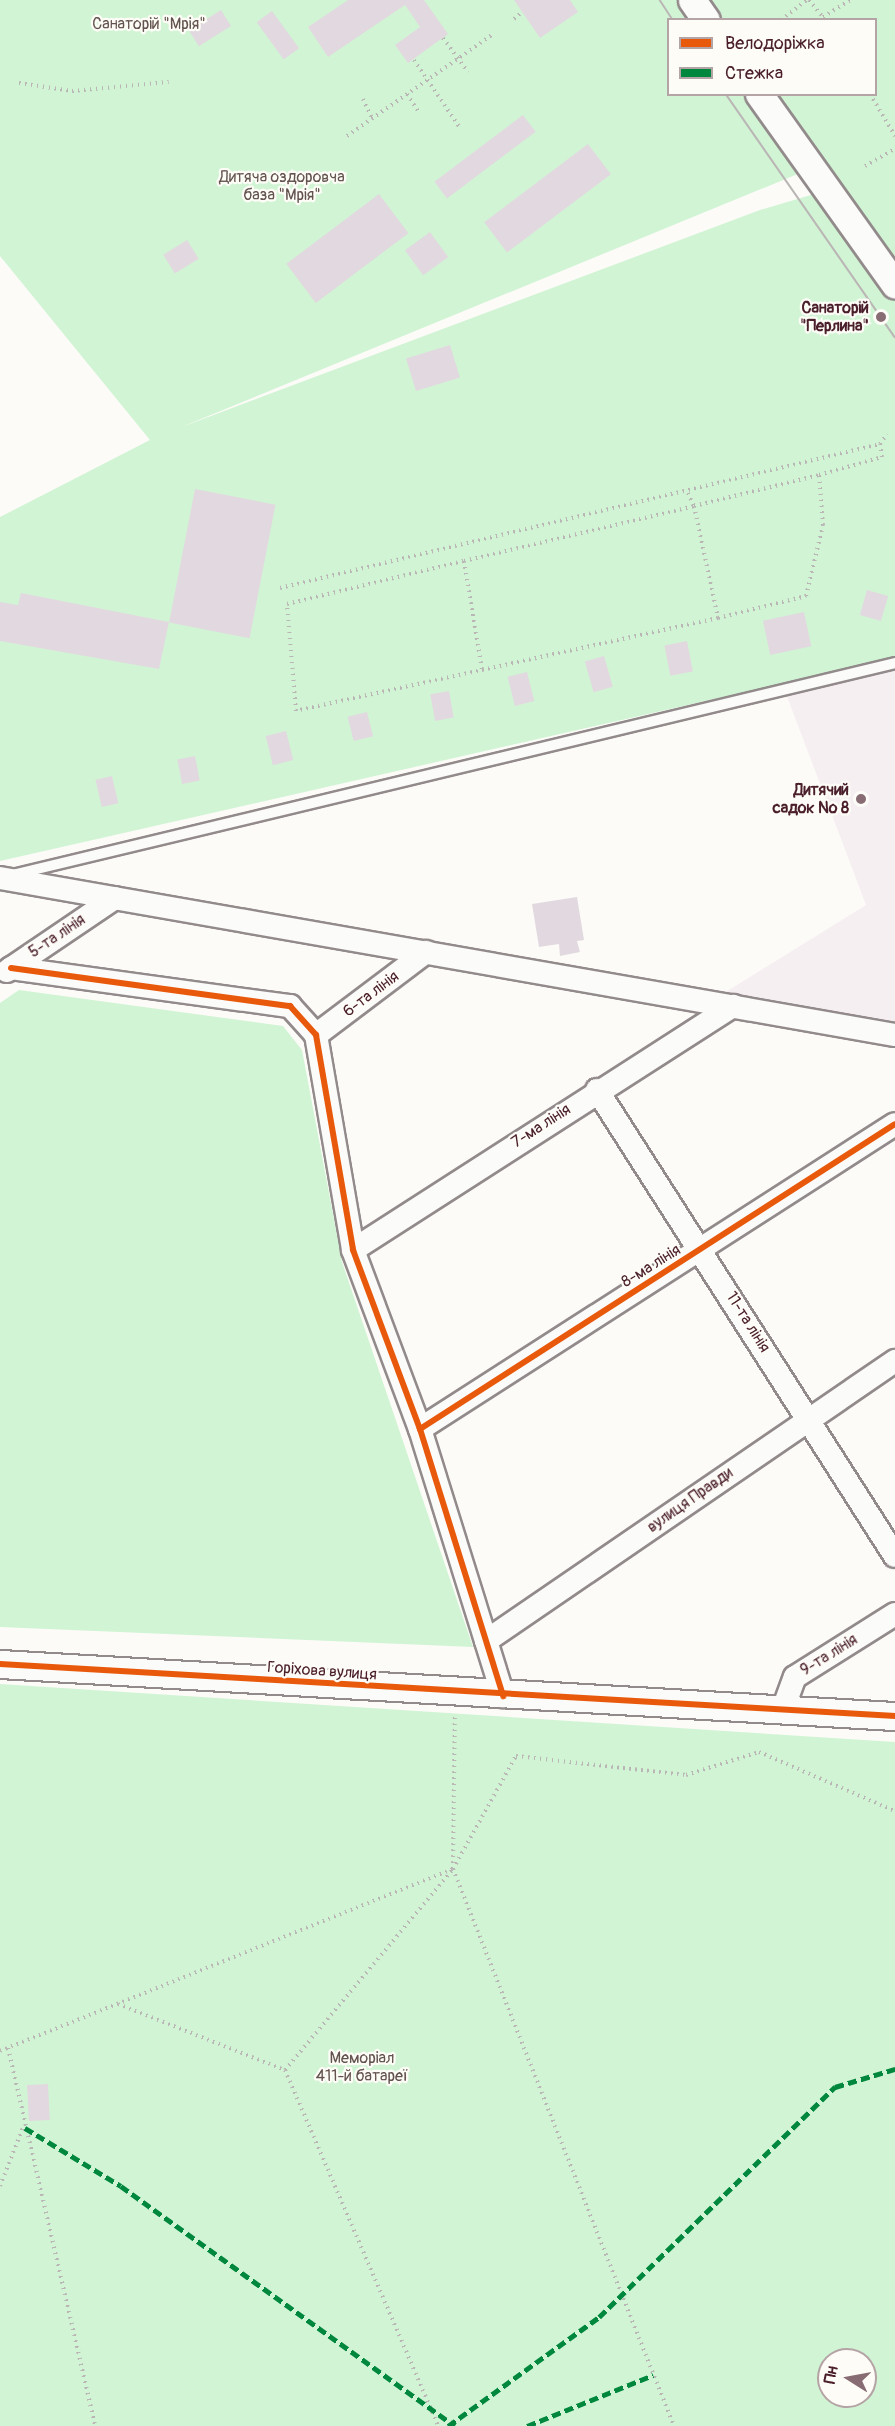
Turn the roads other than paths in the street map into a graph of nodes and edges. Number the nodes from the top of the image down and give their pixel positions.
1 (692, 0) edge
2 (705, 18) edge
3 (760, 96) edge
4 (895, 285) edge
5 (895, 663) edge
6 (0, 878) edge
7 (115, 898) junction
8 (426, 952) junction
9 (6, 971) edge
10 (733, 1006) junction
11 (316, 1035) junction
12 (895, 1035) edge
13 (597, 1090) junction
14 (895, 1124) edge
15 (703, 1249) junction
16 (352, 1250) junction
17 (895, 1361) edge
18 (808, 1418) junction
19 (420, 1429) junction
20 (895, 1556) edge
21 (895, 1614) edge
22 (486, 1641) junction
23 (0, 1664) edge
24 (503, 1696) junction
25 (782, 1712) junction
26 (895, 1716) edge

1 - 2 street
3 - 4 street
5 - 6 lane
6 - 7 street
7 - 8 street
7 - 9 street, 5-та лінія
8 - 10 street
8 - 11 street, 6-та лінія
9 - 11 street
10 - 12 street
10 - 13 street, 7-ма лінія
11 - 16 street
13 - 15 street, 11-та лінія
13 - 16 street, 7-ма лінія
14 - 15 street, 8-ма лінія
15 - 18 street, 11-та лінія
15 - 19 street, 8-ма лінія
16 - 19 street
17 - 18 street, вулиця Правди
18 - 20 street, 11-та лінія
18 - 22 street, вулиця Правди
19 - 22 street
21 - 25 street, 9-та лінія
22 - 24 street
23 - 24 street, Горіхова вулиця
24 - 25 street, Горіхова вулиця
25 - 26 street, Горіхова вулиця

